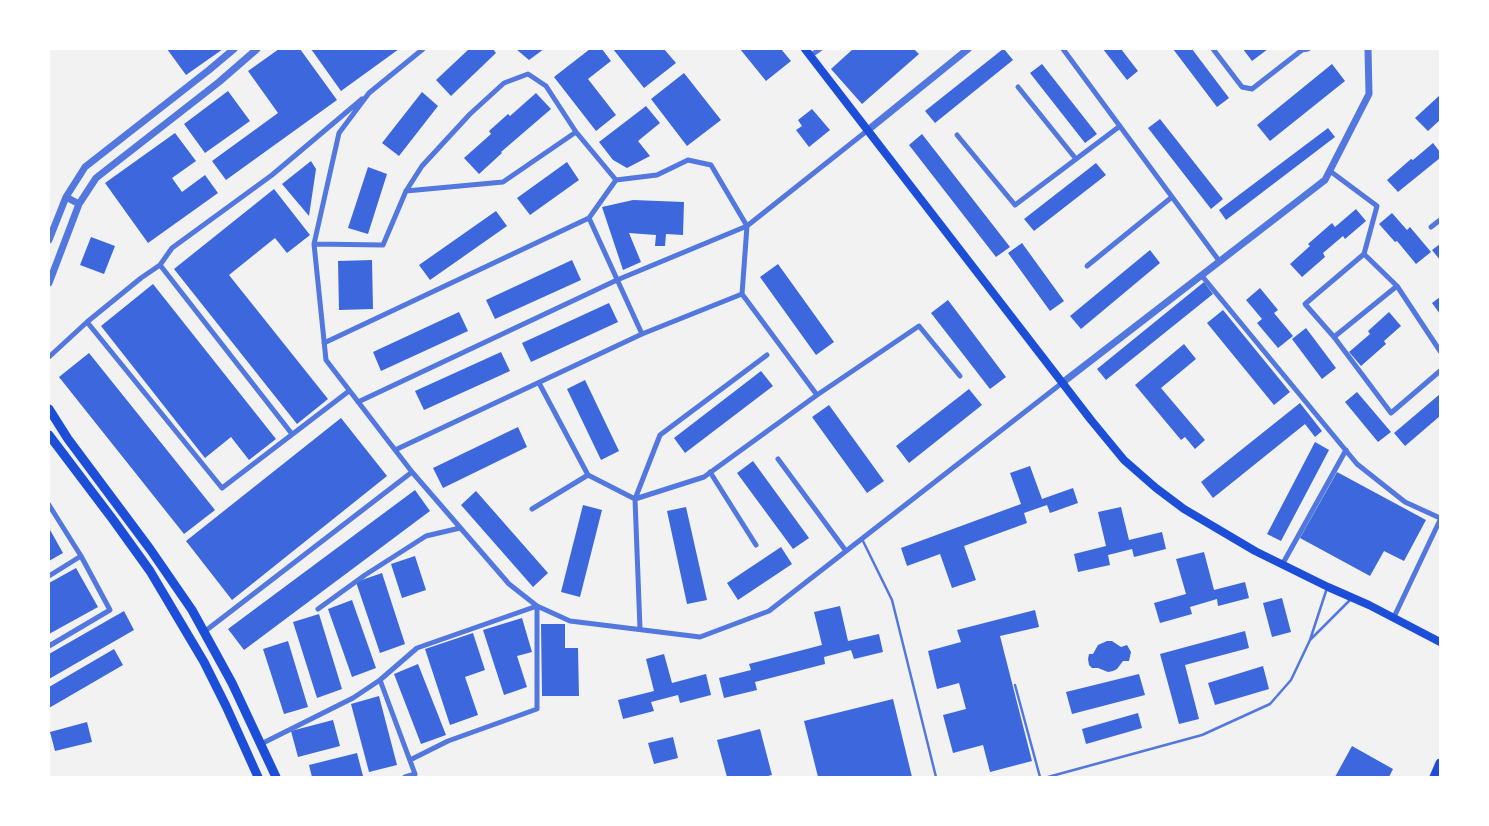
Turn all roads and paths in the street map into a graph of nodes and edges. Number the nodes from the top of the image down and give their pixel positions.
1 (234, 49) edge
2 (257, 49) edge
3 (423, 49) edge
4 (804, 49) edge
5 (820, 49) edge
6 (968, 49) edge
7 (1063, 49) edge
8 (1213, 49) edge
9 (1301, 49) edge
10 (1308, 49) edge
11 (1368, 49) edge
12 (810, 56) junction
13 (1018, 87) dead end
14 (369, 93) junction
15 (1120, 126) junction
16 (868, 130) junction
17 (576, 132) junction
18 (958, 135) dead end
19 (1076, 159) junction
20 (1330, 171) junction
21 (616, 180) junction
22 (406, 191) junction
23 (1172, 196) junction
24 (66, 197) junction
25 (79, 204) junction
26 (589, 218) junction
27 (1440, 220) edge
28 (747, 226) junction
29 (1431, 227) dead end
30 (49, 240) edge
31 (314, 244) junction
32 (1364, 254) junction
33 (1220, 262) junction
34 (160, 265) junction
35 (1087, 266) dead end
36 (1202, 276) junction
37 (617, 280) junction
38 (49, 283) edge
39 (1397, 286) junction
40 (742, 294) junction
41 (87, 322) junction
42 (642, 334) junction
43 (1334, 338) junction
44 (324, 343) junction
45 (1440, 351) edge
46 (767, 355) dead end
47 (49, 357) edge
48 (1440, 371) edge
49 (960, 376) dead end
50 (539, 383) junction
51 (1062, 383) junction
52 (349, 391) junction
53 (818, 395) junction
54 (358, 402) junction
55 (49, 409) edge
56 (292, 434) junction
57 (49, 435) edge
58 (395, 450) junction
59 (1346, 450) junction
60 (778, 459) dead end
61 (412, 472) junction
62 (710, 472) junction
63 (588, 475) junction
64 (635, 500) junction
65 (49, 505) edge
66 (532, 509) dead end
67 (1440, 519) edge
68 (460, 528) junction
69 (862, 539) junction
70 (756, 545) dead end
71 (846, 551) junction
72 (82, 556) junction
73 (1282, 564) junction
74 (49, 576) edge
75 (1328, 587) junction
76 (1353, 598) junction
77 (538, 606) junction
78 (318, 609) dead end
79 (1394, 618) junction
80 (640, 629) junction
81 (204, 632) junction
82 (1310, 640) junction
83 (1440, 642) edge
84 (49, 646) edge
85 (380, 680) junction
86 (1015, 685) dead end
87 (260, 744) junction
88 (410, 760) junction
89 (1440, 763) edge
90 (258, 777) edge
91 (276, 777) edge
92 (405, 777) edge
93 (936, 777) edge
94 (1040, 777) edge
95 (1048, 777) edge
96 (1434, 777) edge

1 - 24 street
2 - 25 street
3 - 14 street
4 - 12 main road
5 - 12 street
6 - 16 street
7 - 15 street
8 - 9 street
9 - 10 street
11 - 20 street
12 - 16 main road
13 - 19 street
14 - 31 street
14 - 34 street
15 - 19 street
15 - 23 street
16 - 28 street
16 - 51 main road
17 - 21 street
17 - 22 street
17 - 22 street
18 - 19 street
20 - 32 street
20 - 33 street
21 - 26 street
21 - 28 street
22 - 31 street
23 - 33 street
23 - 35 street
24 - 25 street
24 - 30 street
25 - 38 street
26 - 37 street
26 - 44 street
27 - 29 street
28 - 37 street
28 - 40 street
31 - 44 street
32 - 39 street
32 - 43 street
33 - 36 street
34 - 41 street
34 - 56 street
36 - 51 street
36 - 59 street
37 - 42 street
37 - 54 street
39 - 43 street
39 - 45 street
40 - 42 street
40 - 53 street
41 - 47 street
41 - 56 street
42 - 50 street
43 - 48 street
44 - 52 street
46 - 64 street
49 - 53 street
50 - 58 street
50 - 63 street
51 - 69 street
51 - 73 main road
52 - 54 street
52 - 56 street
53 - 62 street
54 - 58 street
55 - 81 main road
57 - 90 main road
58 - 61 street
59 - 67 street
59 - 73 street
60 - 71 street
61 - 68 street
61 - 81 street
62 - 64 street
62 - 70 street
63 - 64 street
63 - 66 street
64 - 80 street
65 - 72 street
67 - 79 street
68 - 77 street
68 - 78 street
69 - 71 street
69 - 93 lane
71 - 80 street
72 - 74 street
72 - 84 street
73 - 75 main road
75 - 76 main road
75 - 82 lane
76 - 79 main road
76 - 82 lane
77 - 80 street
77 - 85 street
77 - 88 street
79 - 83 main road
81 - 87 main road
82 - 95 lane
85 - 87 street
85 - 88 street
86 - 94 lane
87 - 91 main road
88 - 92 street
89 - 96 main road

